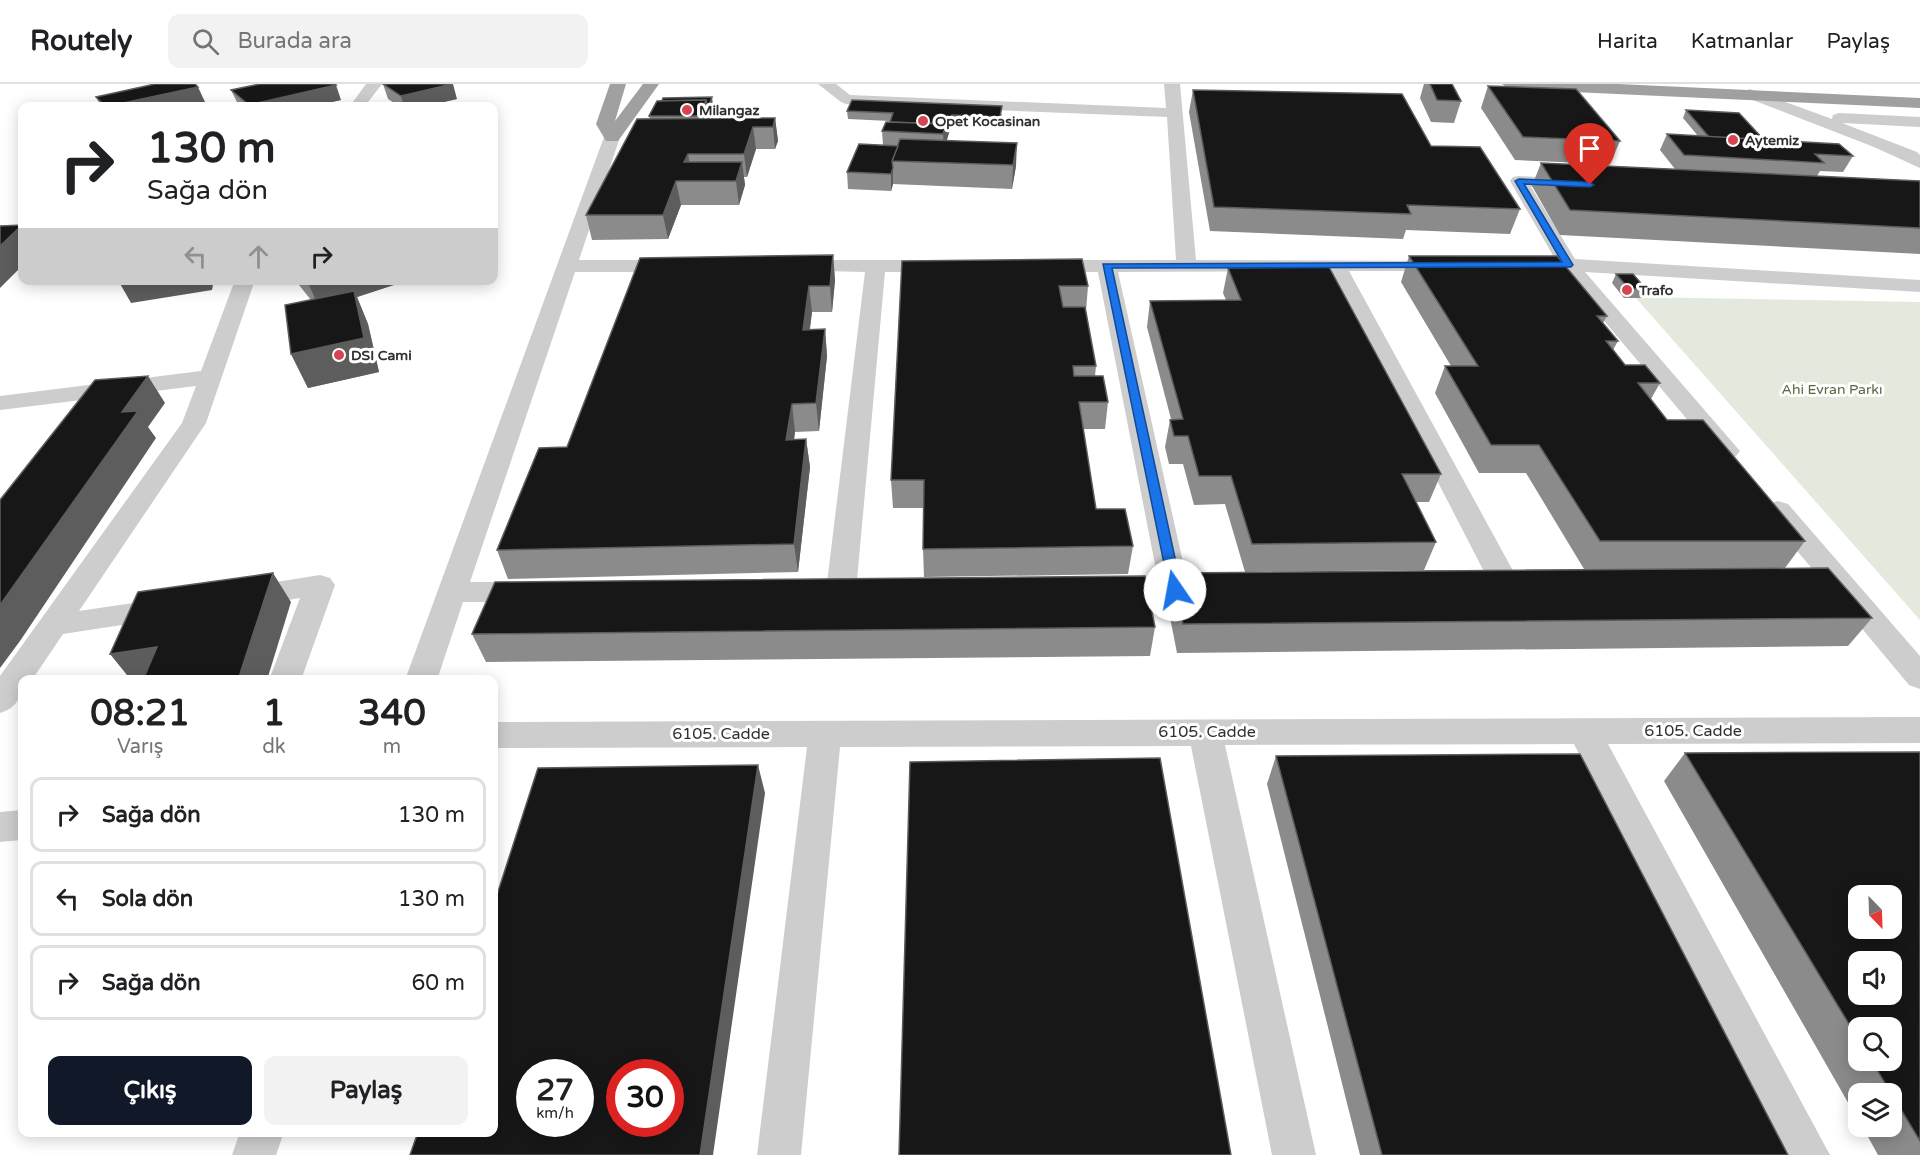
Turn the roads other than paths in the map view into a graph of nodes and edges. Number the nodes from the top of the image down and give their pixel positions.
1 (374, 84) edge
2 (597, 84) edge
3 (666, 84) edge
4 (826, 84) edge
5 (1172, 84) edge
6 (1510, 84) edge
7 (615, 91) edge
8 (646, 91) edge
9 (1750, 94) junction
10 (360, 102) edge
11 (1920, 103) edge
12 (1175, 113) junction
13 (1815, 117) junction
14 (1920, 122) edge
15 (612, 137) junction
16 (1895, 149) junction
17 (1920, 150) edge
18 (1920, 163) edge
19 (1590, 185) edge
20 (1186, 265) junction
21 (1336, 265) junction
22 (1464, 265) edge
23 (1510, 265) edge
24 (1568, 265) junction
25 (566, 266) junction
26 (698, 266) edge
27 (769, 266) edge
28 (876, 266) junction
29 (957, 266) edge
30 (1026, 266) edge
31 (1107, 266) junction
32 (243, 285) edge
33 (1920, 286) edge
34 (210, 377) junction
35 (8, 402) edge
36 (0, 419) edge
37 (1810, 588) edge
38 (1845, 588) junction
39 (1472, 589) edge
40 (1080, 590) edge
41 (1175, 590) junction
42 (1234, 590) edge
43 (841, 591) edge
44 (452, 592) junction
45 (558, 592) edge
46 (53, 625) junction
47 (18, 675) edge
48 (18, 675) edge
49 (287, 675) edge
50 (423, 675) edge
51 (1920, 677) edge
52 (0, 701) edge
53 (1920, 730) edge
54 (1584, 731) junction
55 (1205, 732) junction
56 (825, 734) junction
57 (498, 735) edge
58 (18, 825) edge
59 (0, 827) edge
60 (260, 1137) edge
61 (254, 1155) edge
62 (779, 1155) edge
63 (1294, 1155) edge
64 (1808, 1155) edge

1 - 10 street
2 - 7 highway
3 - 8 highway
4 - 12 street
5 - 12 street
6 - 9 highway
7 - 15 highway
8 - 15 highway
9 - 11 highway
9 - 13 street
12 - 20 street
13 - 14 street
13 - 16 street
15 - 25 street
16 - 17 street
16 - 18 street
19 - 24 street
20 - 21 street
20 - 31 street
21 - 22 street
21 - 39 street
23 - 24 street
24 - 33 street
24 - 38 street
25 - 26 street
25 - 44 street
27 - 28 street
28 - 29 street
28 - 43 street
30 - 31 street
31 - 41 street
32 - 34 street
34 - 35 street
34 - 46 street
35 - 36 street
37 - 38 street
38 - 51 street
40 - 41 street
41 - 42 street
44 - 45 street
44 - 50 street
46 - 47 street
46 - 49 street
48 - 52 street
53 - 54 street, 6105. Cadde
54 - 55 street, 6105. Cadde
54 - 64 street
55 - 56 street, 6105. Cadde
55 - 63 street
56 - 57 street, 6105. Cadde
56 - 62 street
58 - 59 street
60 - 61 street

